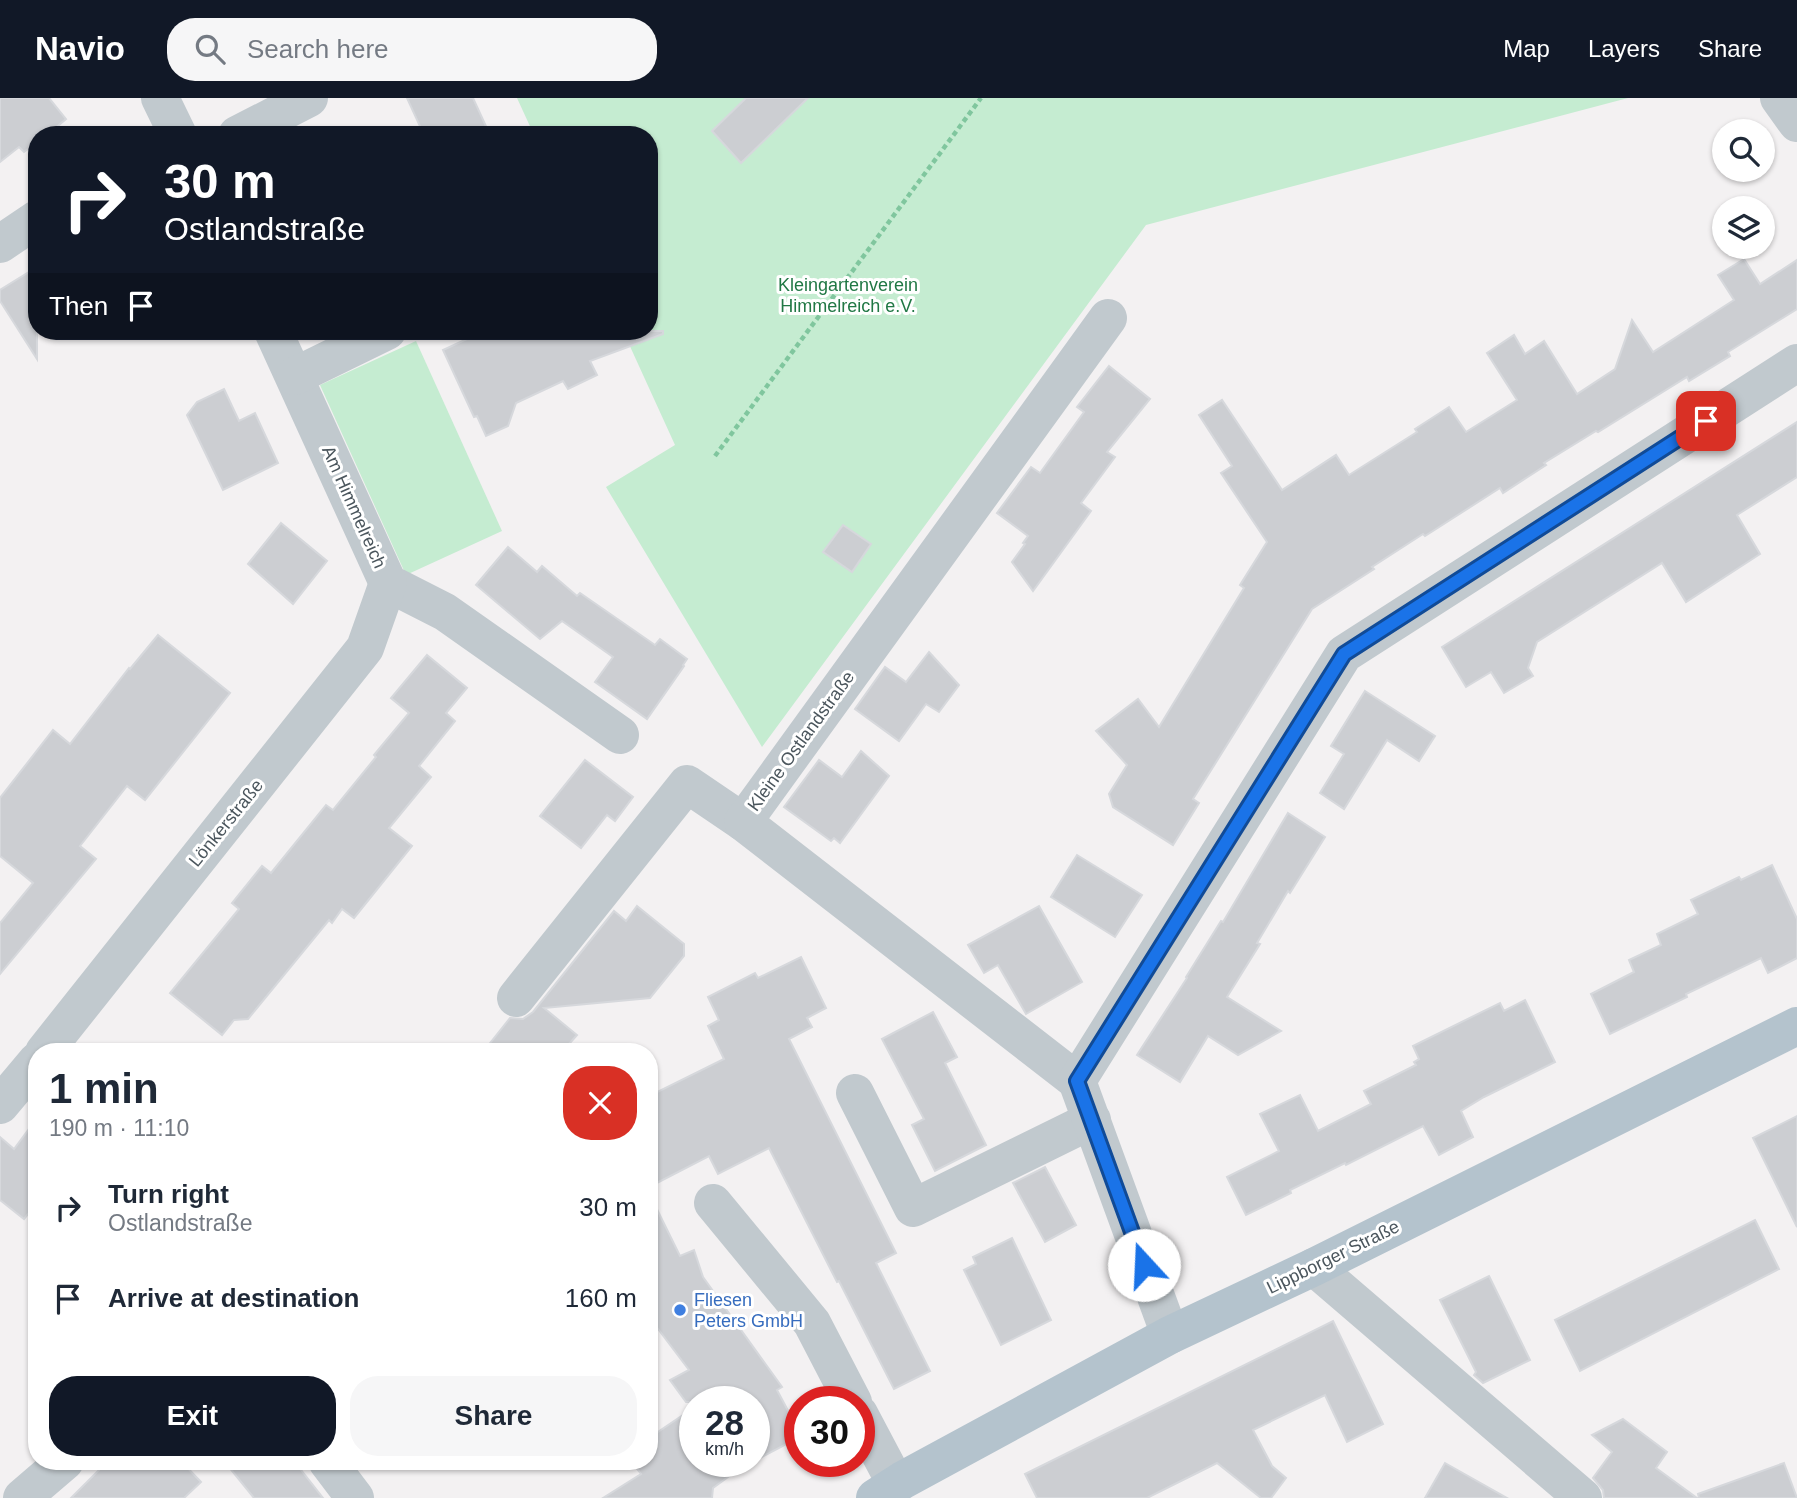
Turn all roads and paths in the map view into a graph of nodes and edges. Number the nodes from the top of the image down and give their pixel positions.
1 (309, 98) edge
2 (981, 98) edge
3 (1779, 98) edge
4 (1797, 123) edge
5 (255, 126) edge
6 (28, 225) edge
7 (0, 244) edge
8 (1108, 318) dead end
9 (277, 340) edge
10 (369, 340) edge
11 (1797, 363) edge
12 (295, 376) junction
13 (715, 456) dead end
14 (388, 583) junction
15 (620, 736) dead end
16 (743, 822) junction
17 (516, 998) dead end
18 (1797, 1026) edge
19 (56, 1043) edge
20 (28, 1076) edge
21 (1077, 1081) junction
22 (855, 1093) dead end
23 (0, 1105) edge
24 (1092, 1120) junction
25 (713, 1203) dead end
26 (1314, 1267) junction
27 (1170, 1335) junction
28 (845, 1386) edge
29 (875, 1461) edge
30 (55, 1470) edge
31 (334, 1470) edge
32 (885, 1491) edge
33 (22, 1498) edge
34 (355, 1498) edge
35 (1583, 1498) edge

1 - 5 street
2 - 13 path
3 - 4 street
6 - 7 street
8 - 16 street, Kleine Ostlandstraße
9 - 12 street, Am Himmelreich
10 - 12 street
11 - 21 street
12 - 14 street, Am Himmelreich
14 - 15 street, Am Himmelreich
14 - 19 street, Lönkerstraße
16 - 17 street
16 - 21 street, Kleine Ostlandstraße
18 - 26 main road, Lippborger Straße
20 - 23 street, Lönkerstraße
21 - 24 street
22 - 24 street
24 - 27 street
25 - 28 street
26 - 27 main road, Lippborger Straße
26 - 35 street
27 - 32 main road, Lippborger Straße
29 - 32 street
30 - 33 street
31 - 34 street

